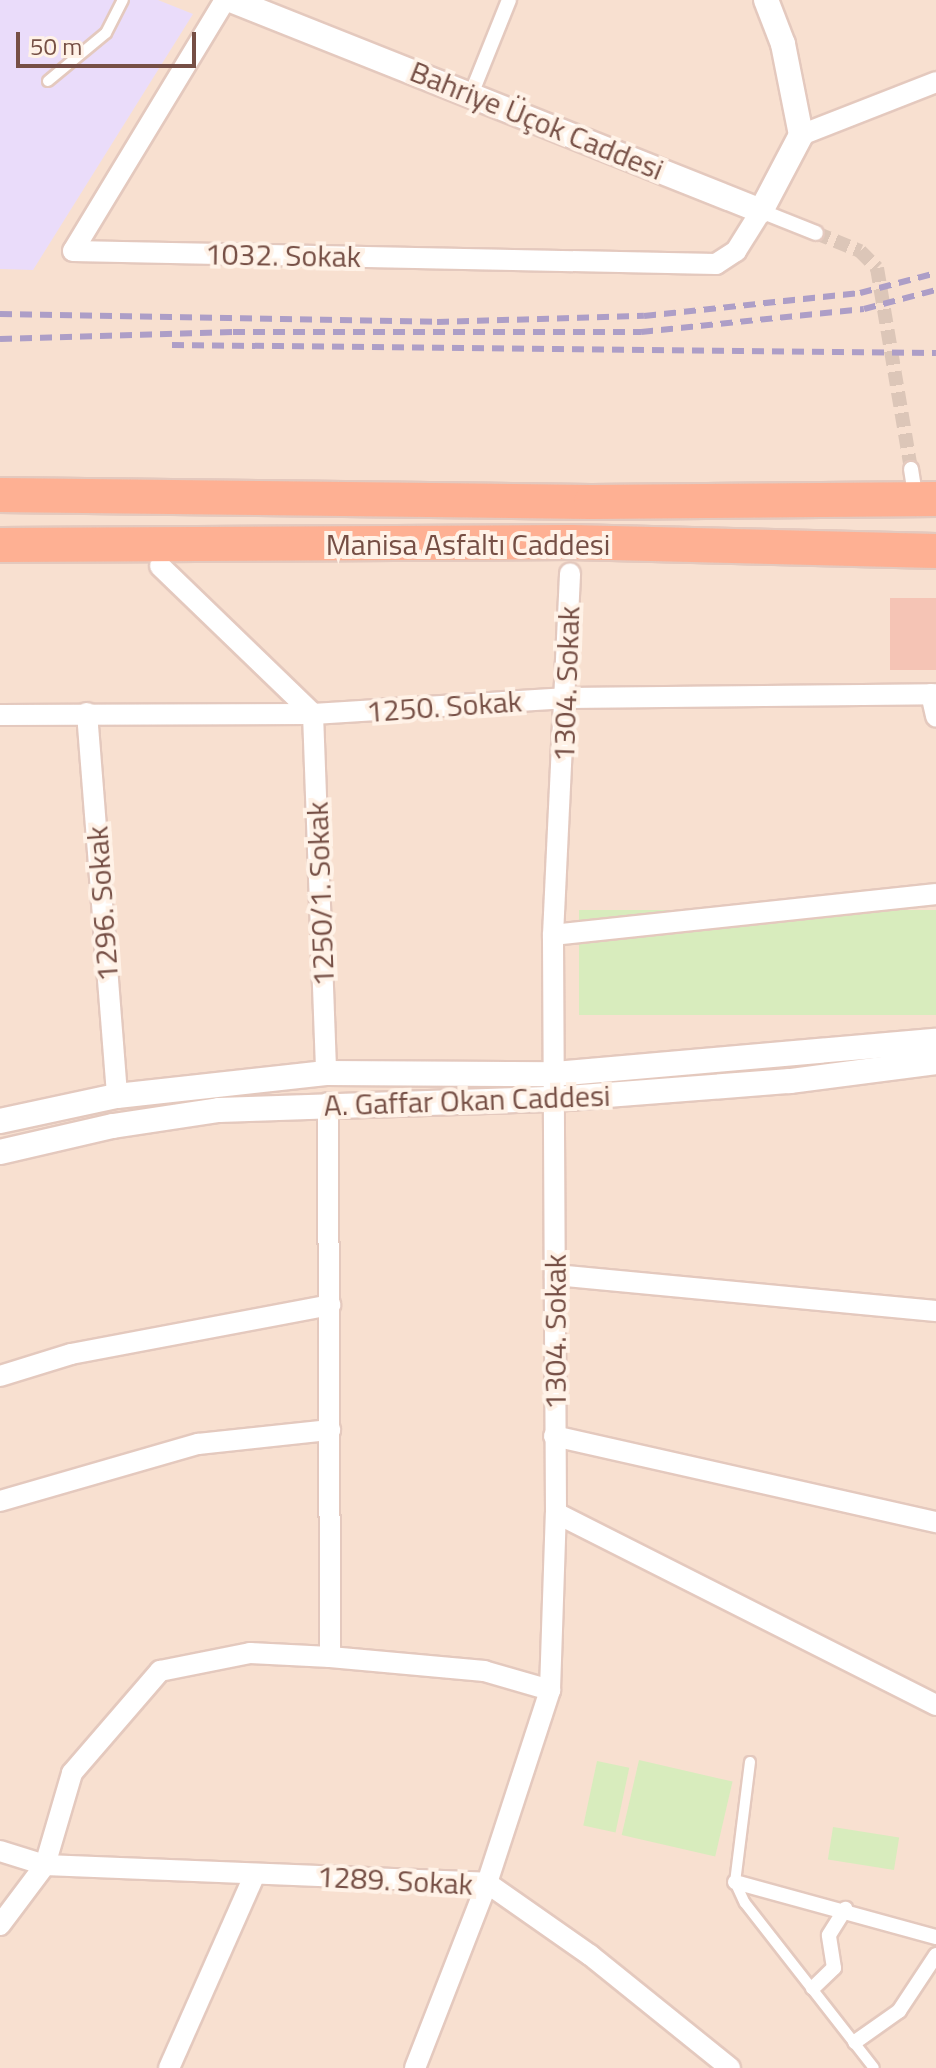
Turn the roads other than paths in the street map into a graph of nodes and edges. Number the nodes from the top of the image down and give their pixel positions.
1 (123, 0) edge
2 (225, 0) edge
3 (231, 0) edge
4 (509, 0) edge
5 (766, 0) edge
6 (48, 81) dead end
7 (936, 82) edge
8 (472, 92) junction
9 (801, 135) junction
10 (761, 211) junction
11 (816, 233) tunnel mouth
12 (921, 489) edge
13 (0, 495) edge
14 (0, 545) edge
15 (936, 551) edge
16 (160, 566) dead end
17 (570, 573) dead end
18 (933, 694) edge
19 (567, 698) junction
20 (87, 713) junction
21 (313, 714) junction
22 (0, 715) edge
23 (936, 716) edge
24 (936, 894) edge
25 (553, 935) junction
26 (936, 1041) edge
27 (936, 1062) edge
28 (326, 1073) junction
29 (555, 1074) junction
30 (117, 1096) junction
31 (555, 1099) junction
32 (328, 1103) junction
33 (0, 1121) edge
34 (0, 1152) edge
35 (555, 1275) junction
36 (330, 1305) junction
37 (936, 1311) edge
38 (0, 1376) edge
39 (330, 1430) junction
40 (554, 1436) junction
41 (0, 1501) edge
42 (556, 1513) junction
43 (936, 1522) edge
44 (330, 1657) junction
45 (550, 1690) junction
46 (936, 1705) edge
47 (750, 1762) dead end
48 (0, 1851) edge
49 (45, 1865) junction
50 (254, 1876) junction
51 (735, 1882) junction
52 (487, 1883) junction
53 (845, 1909) junction
54 (0, 1925) edge
55 (936, 1937) edge
56 (936, 1955) edge
57 (813, 1988) junction
58 (855, 2042) junction
59 (169, 2068) edge
60 (415, 2068) edge
61 (730, 2068) edge
62 (874, 2068) edge

1 - 6 lane
2 - 10 street, 1032. Sokak
3 - 8 street, Bahriye Üçok Caddesi
4 - 8 street
5 - 9 street
7 - 9 street
8 - 10 street, Bahriye Üçok Caddesi
9 - 10 street
10 - 11 street
12 - 13 highway, Manisa Asfaltı Caddesi
14 - 15 highway, Manisa Asfaltı Caddesi
16 - 21 street
17 - 19 street, 1304. Sokak
18 - 19 street, 1250. Sokak
18 - 23 street
19 - 21 street, 1250. Sokak
19 - 25 street, 1304. Sokak
20 - 21 street, 1250. Sokak
20 - 22 street, 1250. Sokak
20 - 30 street, 1296. Sokak
21 - 28 street, 1250/1. Sokak
24 - 25 street
25 - 29 street, 1304. Sokak
26 - 29 street, A. Gaffar Okan Caddesi
27 - 31 street, A. Gaffar Okan Caddesi
28 - 29 street, A. Gaffar Okan Caddesi
28 - 30 street, A. Gaffar Okan Caddesi
29 - 31 street, 1304. Sokak
30 - 33 street, A. Gaffar Okan Caddesi
31 - 32 street, A. Gaffar Okan Caddesi
31 - 35 street, 1304. Sokak
32 - 34 street, A. Gaffar Okan Caddesi
32 - 36 street
35 - 37 street
35 - 40 street, 1304. Sokak
36 - 38 street
36 - 39 street
39 - 41 street
39 - 44 street
40 - 42 street, 1304. Sokak
40 - 43 street
42 - 45 street, 1304. Sokak
42 - 46 street
44 - 45 street
44 - 49 street
45 - 52 street, 1304. Sokak
47 - 51 lane
48 - 49 street, 1289. Sokak
49 - 50 street, 1289. Sokak
49 - 54 street
50 - 52 street, 1289. Sokak
50 - 59 street
51 - 53 street
51 - 57 lane
52 - 60 street, 1304. Sokak
52 - 61 street, 1289. Sokak
53 - 55 street
53 - 57 street
56 - 58 street
57 - 58 lane
58 - 62 lane

